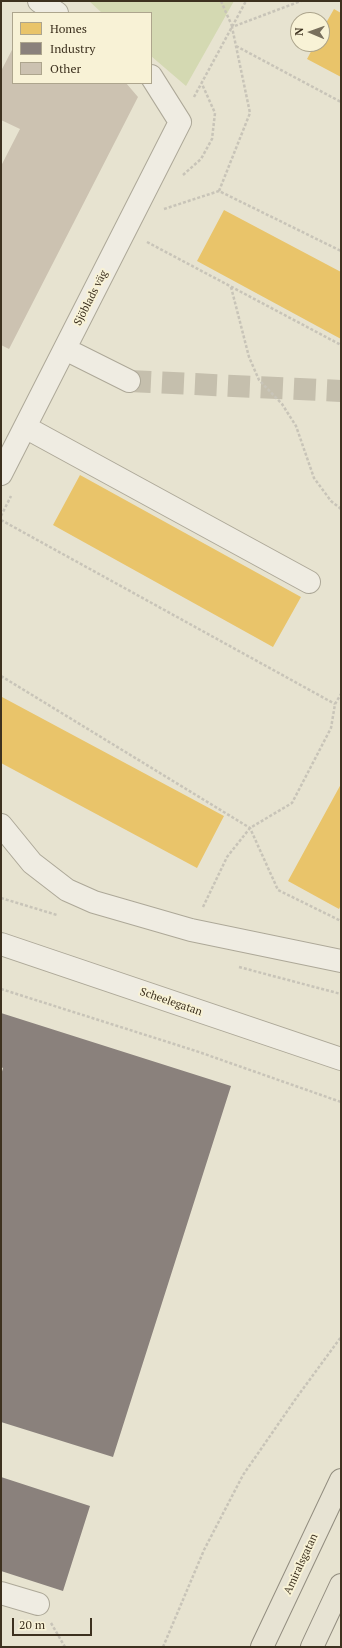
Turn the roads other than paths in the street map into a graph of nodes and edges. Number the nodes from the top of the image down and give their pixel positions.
1 (39, 1) edge
2 (56, 12) edge
3 (152, 78) edge
4 (65, 348) junction
5 (129, 382) tunnel mouth
6 (24, 428) junction
7 (1, 474) edge
8 (309, 582) dead end
9 (1, 825) edge
10 (1, 944) edge
11 (341, 960) edge
12 (341, 1059) edge
13 (341, 1480) edge
14 (341, 1585) edge
15 (1, 1593) edge
16 (38, 1604) dead end
17 (262, 1647) edge
18 (312, 1647) edge

1 - 2 street
3 - 4 street, Sjöblads väg
4 - 5 street
4 - 6 street, Sjöblads väg
6 - 7 street, Sjöblads väg
6 - 8 street
9 - 11 street
10 - 12 street, Scheelegatan
13 - 17 main road, Amiralsgatan
14 - 18 main road
15 - 16 street

